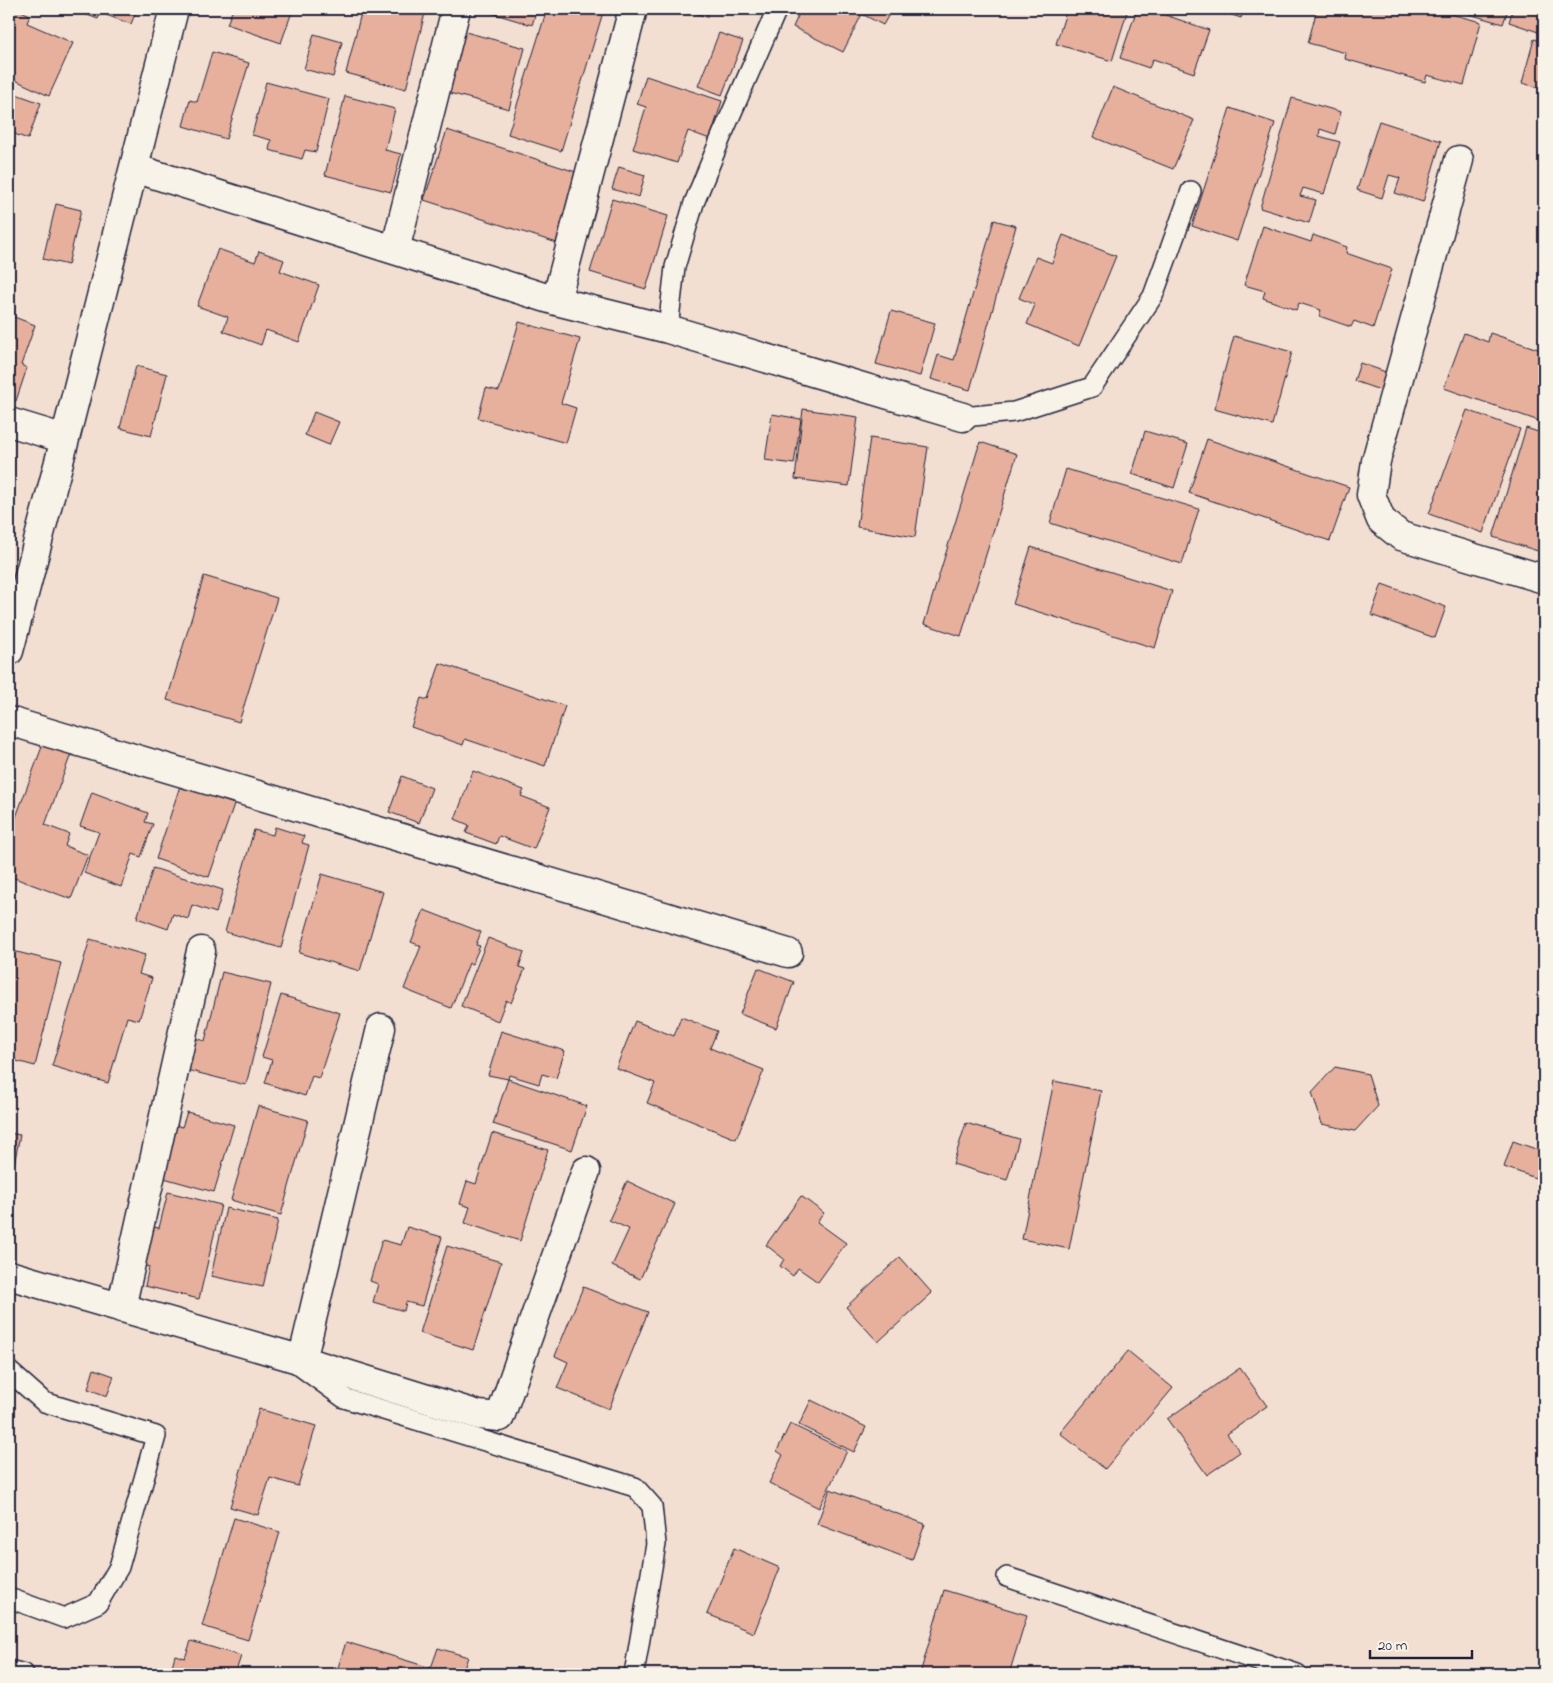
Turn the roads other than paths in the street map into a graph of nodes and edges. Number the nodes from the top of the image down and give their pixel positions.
1 (174, 9) edge
2 (456, 9) edge
3 (633, 9) edge
4 (777, 9) edge
5 (1459, 160) dead end
6 (134, 168) junction
7 (1191, 191) dead end
8 (395, 250) junction
9 (556, 301) junction
10 (668, 329) junction
11 (963, 417) joint
12 (9, 422) edge
13 (65, 439) junction
14 (1544, 579) edge
15 (14, 611) edge
16 (9, 651) edge
17 (9, 721) edge
18 (201, 951) dead end
19 (788, 953) dead end
20 (381, 1028) dead end
21 (586, 1171) dead end
22 (9, 1275) edge
23 (121, 1308) junction
24 (294, 1358) junction
25 (9, 1371) edge
26 (1007, 1578) dead end
27 (9, 1598) edge
28 (9, 1670) edge
29 (24, 1674) edge
30 (634, 1674) edge
31 (1297, 1674) edge

1 - 6 street
2 - 8 street
3 - 9 street
4 - 10 lane
5 - 14 street
6 - 8 street
6 - 13 street
7 - 11 lane
8 - 9 street
9 - 10 street
10 - 11 street
12 - 13 street
13 - 15 street
15 - 16 street
17 - 19 street
18 - 23 street
20 - 24 street
21 - 24 street
22 - 23 street
23 - 24 street
24 - 30 lane
25 - 27 lane
26 - 31 lane
28 - 29 lane

